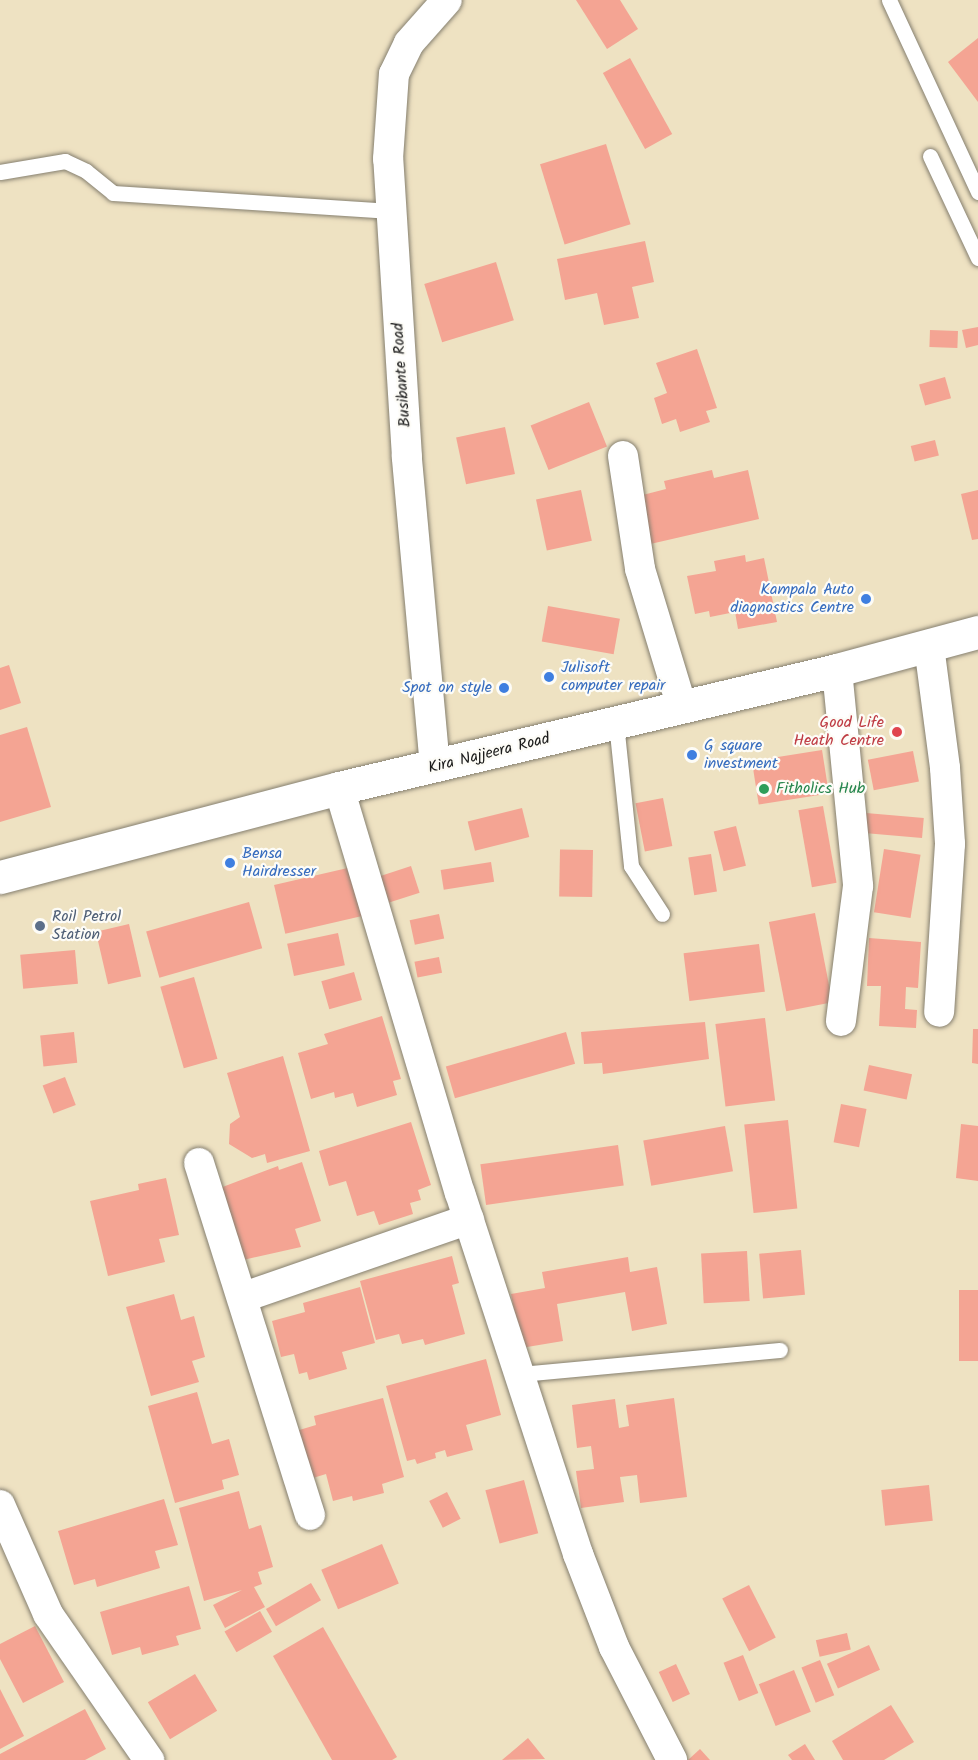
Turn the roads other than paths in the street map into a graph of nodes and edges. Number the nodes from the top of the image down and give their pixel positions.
1 (447, 0) edge
2 (889, 0) edge
3 (930, 156) dead end
4 (0, 172) edge
5 (978, 192) edge
6 (391, 211) junction
7 (978, 258) edge
8 (623, 456) dead end
9 (978, 632) edge
10 (929, 646) junction
11 (837, 670) junction
12 (682, 707) junction
13 (616, 723) junction
14 (435, 767) junction
15 (339, 788) junction
16 (0, 877) edge
17 (662, 914) dead end
18 (939, 1012) dead end
19 (840, 1021) dead end
20 (199, 1163) dead end
21 (469, 1219) junction
22 (244, 1297) junction
23 (780, 1350) dead end
24 (520, 1374) junction
25 (0, 1505) edge
26 (310, 1515) dead end
27 (662, 1756) edge
28 (149, 1760) edge

1 - 6 street, Busibante Road
2 - 5 lane
3 - 7 lane
4 - 6 lane
6 - 14 street, Busibante Road
8 - 12 street
9 - 10 main road, Kira Najjeera Road
10 - 11 main road, Kira Najjeera Road
10 - 18 street
11 - 12 main road, Kira Najjeera Road
11 - 19 street
12 - 13 main road, Kira Najjeera Road
13 - 14 main road, Kira Najjeera Road
13 - 17 lane
14 - 15 main road, Kira Najjeera Road
15 - 16 main road, Kira Najjeera Road
15 - 21 street
20 - 22 street
21 - 22 street
21 - 24 street
22 - 26 street
23 - 24 lane
24 - 27 street
25 - 28 street

